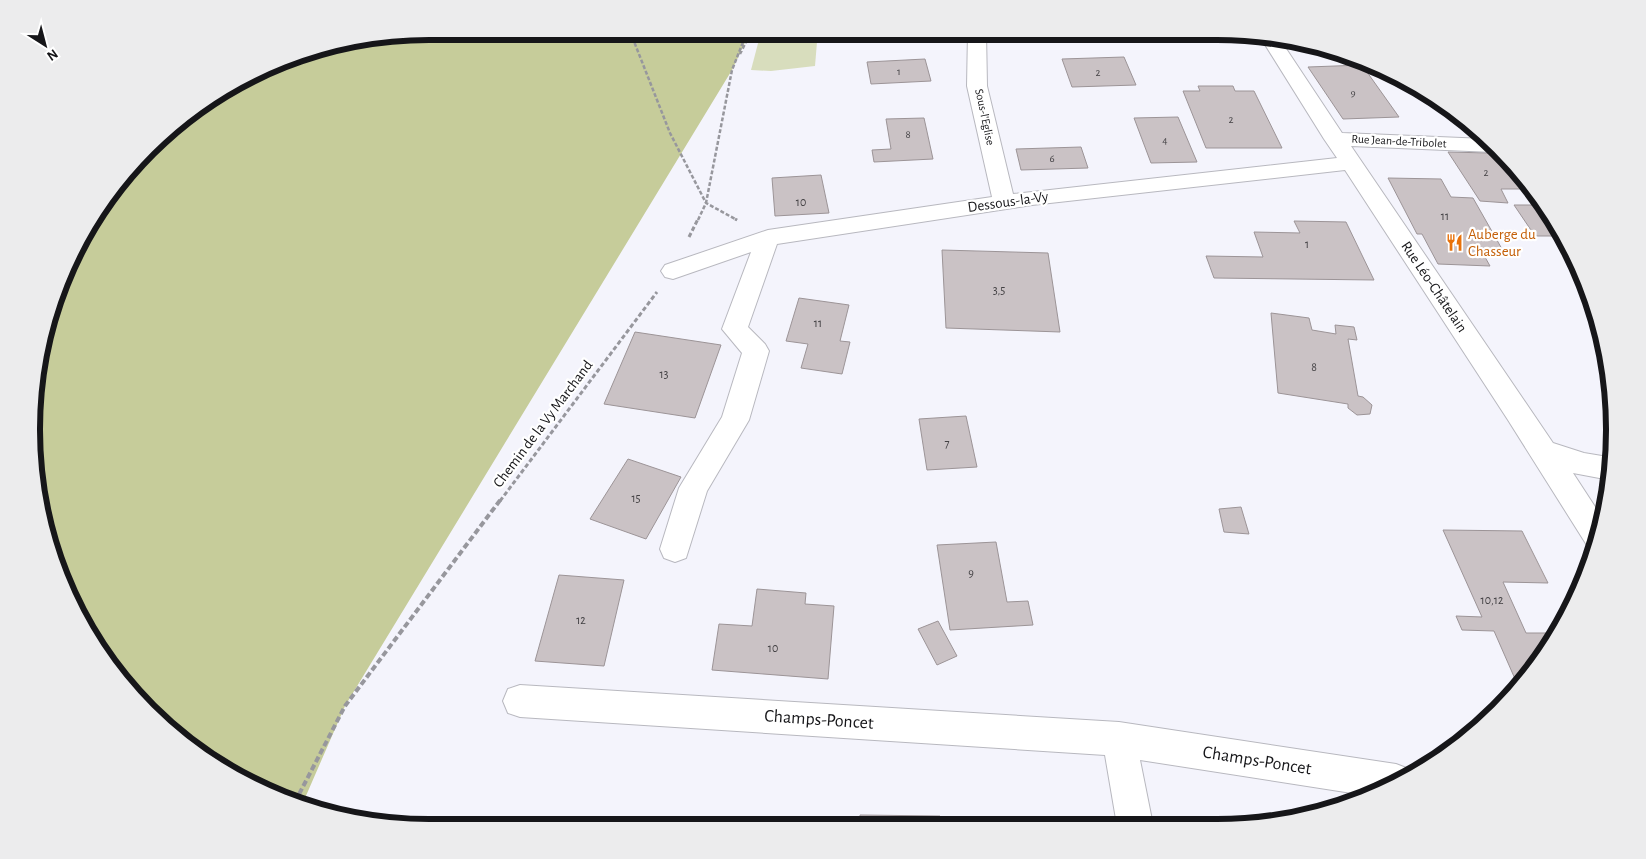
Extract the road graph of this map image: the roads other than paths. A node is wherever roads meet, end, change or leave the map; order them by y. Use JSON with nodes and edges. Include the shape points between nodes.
{"nodes":[{"id":1,"x":977,"y":40,"type":"edge"},
{"id":2,"x":1273,"y":44,"type":"edge"},
{"id":3,"x":1334,"y":139,"type":"junction"},
{"id":4,"x":1483,"y":146,"type":"edge"},
{"id":5,"x":1350,"y":163,"type":"junction"},
{"id":6,"x":1004,"y":202,"type":"junction"},
{"id":7,"x":768,"y":238,"type":"junction"},
{"id":8,"x":673,"y":271,"type":"road end"},
{"id":9,"x":1544,"y":451,"type":"junction"},
{"id":10,"x":1604,"y":468,"type":"edge"},
{"id":11,"x":1593,"y":529,"type":"edge"},
{"id":12,"x":675,"y":549,"type":"dead end"},
{"id":13,"x":520,"y":700,"type":"dead end"},
{"id":14,"x":1118,"y":739,"type":"junction"},
{"id":15,"x":1386,"y":780,"type":"edge"},
{"id":16,"x":1133,"y":819,"type":"edge"}],
"edges":[{"from":1,"to":6,"type":"street","name":"Sous-l'Eglise","via":[[977,86]]},
{"from":2,"to":3,"type":"street","name":"Rue Léo-Châtelain"},
{"from":3,"to":4,"type":"street","name":"Rue Jean-de-Tribolet"},
{"from":3,"to":5,"type":"street","name":"Rue Léo-Châtelain"},
{"from":5,"to":6,"type":"street","name":"Dessous-la-Vy"},
{"from":5,"to":9,"type":"street","name":"Rue Léo-Châtelain"},
{"from":6,"to":7,"type":"street","name":"Dessous-la-Vy"},
{"from":7,"to":8,"type":"street","name":"Dessous-la-Vy"},
{"from":7,"to":12,"type":"street","via":[[736,329],[756,351],[754,360],[735,420],[693,488]]},
{"from":9,"to":10,"type":"street","via":[[1583,465]]},
{"from":9,"to":11,"type":"street","name":"Rue Léo-Châtelain"},
{"from":13,"to":14,"type":"street","name":"Champs-Poncet"},
{"from":14,"to":15,"type":"street","name":"Champs-Poncet"},
{"from":14,"to":16,"type":"street"}]}
